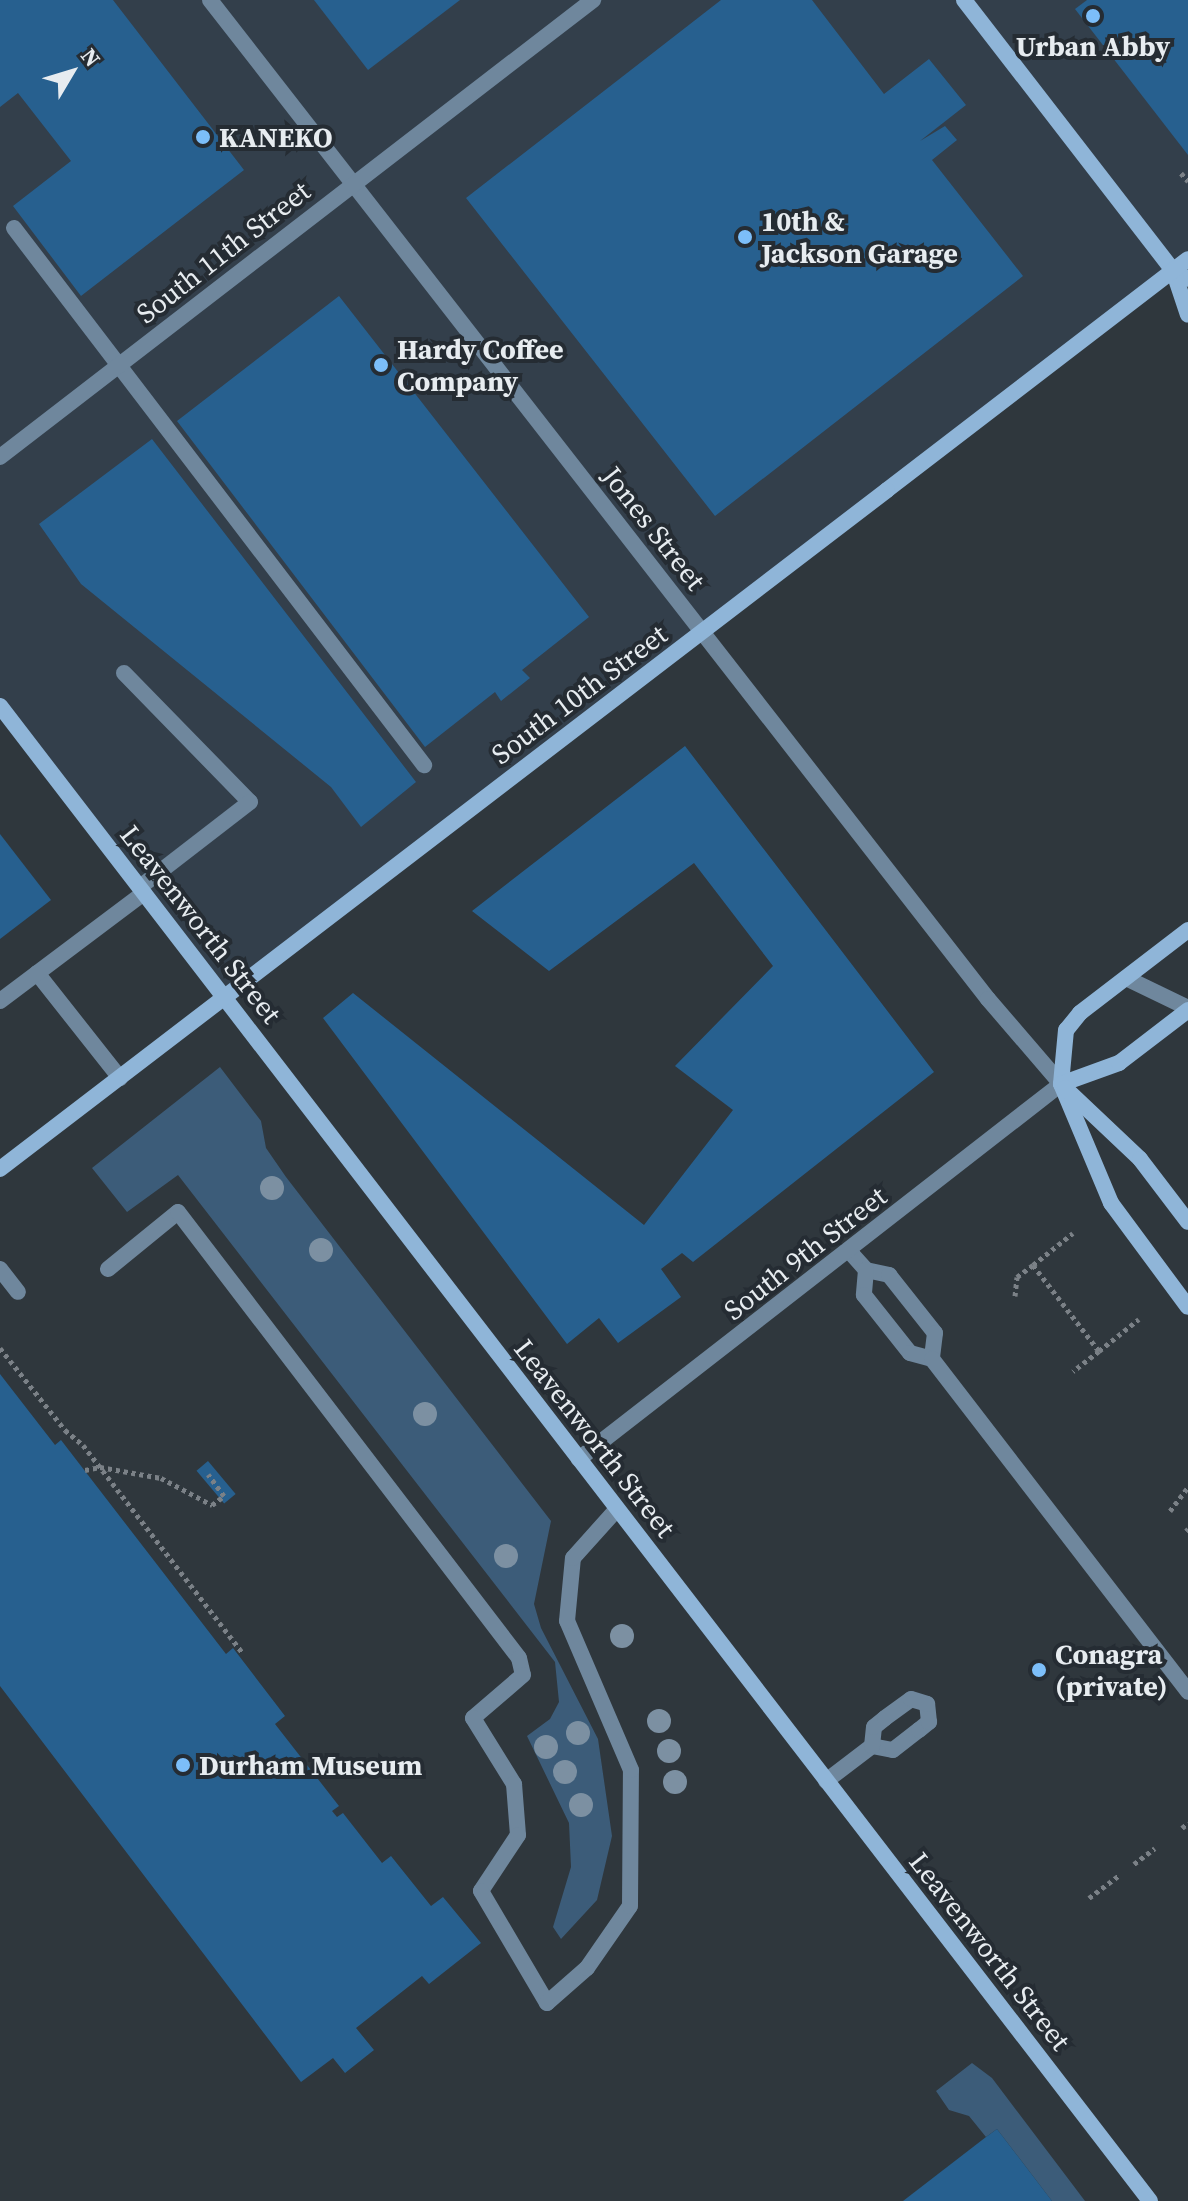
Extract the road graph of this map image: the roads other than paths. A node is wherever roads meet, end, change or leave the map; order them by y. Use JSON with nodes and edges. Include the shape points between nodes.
{"nodes":[{"id":1,"x":210,"y":0,"type":"edge"},
{"id":2,"x":593,"y":0,"type":"edge"},
{"id":3,"x":964,"y":0,"type":"edge"},
{"id":4,"x":354,"y":184,"type":"junction"},
{"id":5,"x":14,"y":228,"type":"dead end"},
{"id":6,"x":1188,"y":259,"type":"edge"},
{"id":7,"x":1173,"y":270,"type":"junction"},
{"id":8,"x":1188,"y":279,"type":"edge"},
{"id":9,"x":1188,"y":315,"type":"edge"},
{"id":10,"x":118,"y":366,"type":"junction"},
{"id":11,"x":0,"y":457,"type":"edge"},
{"id":12,"x":124,"y":673,"type":"dead end"},
{"id":13,"x":0,"y":706,"type":"edge"},
{"id":14,"x":424,"y":765,"type":"dead end"},
{"id":15,"x":142,"y":890,"type":"junction"},
{"id":16,"x":1188,"y":930,"type":"edge"},
{"id":17,"x":37,"y":973,"type":"junction"},
{"id":18,"x":1126,"y":978,"type":"junction"},
{"id":19,"x":0,"y":1001,"type":"edge"},
{"id":20,"x":1188,"y":1009,"type":"edge"},
{"id":21,"x":120,"y":1078,"type":"junction"},
{"id":22,"x":1061,"y":1084,"type":"junction"},
{"id":23,"x":0,"y":1169,"type":"edge"},
{"id":24,"x":1188,"y":1222,"type":"edge"},
{"id":25,"x":850,"y":1252,"type":"junction"},
{"id":26,"x":0,"y":1269,"type":"edge"},
{"id":27,"x":108,"y":1269,"type":"dead end"},
{"id":28,"x":866,"y":1270,"type":"junction"},
{"id":29,"x":18,"y":1292,"type":"dead end"},
{"id":30,"x":1188,"y":1307,"type":"edge"},
{"id":31,"x":932,"y":1359,"type":"junction"},
{"id":32,"x":579,"y":1459,"type":"junction"},
{"id":33,"x":617,"y":1509,"type":"junction"},
{"id":34,"x":1188,"y":1692,"type":"edge"},
{"id":35,"x":872,"y":1746,"type":"junction"},
{"id":36,"x":826,"y":1781,"type":"junction"},
{"id":37,"x":1150,"y":2201,"type":"edge"}],
"edges":[{"from":1,"to":4,"type":"street","name":"Jones Street"},
{"from":2,"to":4,"type":"street","name":"South 11th Street"},
{"from":3,"to":7,"type":"street"},
{"from":4,"to":10,"type":"street","name":"South 11th Street"},
{"from":4,"to":22,"type":"street","name":"Jones Street","via":[[978,987]]},
{"from":5,"to":10,"type":"street"},
{"from":6,"to":7,"type":"street","name":"South 10th Street"},
{"from":7,"to":8,"type":"street"},
{"from":7,"to":9,"type":"street"},
{"from":7,"to":21,"type":"street","name":"South 10th Street","bridge":true},
{"from":10,"to":11,"type":"street","name":"South 11th Street"},
{"from":10,"to":14,"type":"street"},
{"from":12,"to":15,"type":"street","via":[[250,802]]},
{"from":13,"to":15,"type":"street","name":"Leavenworth Street"},
{"from":15,"to":17,"type":"street"},
{"from":15,"to":32,"type":"street","name":"Leavenworth Street"},
{"from":16,"to":18,"type":"street"},
{"from":17,"to":19,"type":"street"},
{"from":17,"to":21,"type":"street"},
{"from":18,"to":20,"type":"street"},
{"from":18,"to":22,"type":"street","via":[[1066,1030]]},
{"from":20,"to":22,"type":"street","name":"South 9th Street","via":[[1119,1063]]},
{"from":21,"to":23,"type":"street","name":"South 10th Street","bridge":true},
{"from":22,"to":24,"type":"street","name":"Jones Street","via":[[1140,1159]]},
{"from":22,"to":25,"type":"street","name":"South 9th Street"},
{"from":22,"to":30,"type":"street","name":"Jones Street","via":[[1111,1203]]},
{"from":25,"to":28,"type":"street"},
{"from":25,"to":32,"type":"street","name":"South 9th Street"},
{"from":26,"to":29,"type":"street"},
{"from":27,"to":33,"type":"street","via":[[178,1212],[519,1658],[523,1675],[473,1718],[514,1784],[518,1835],[481,1891],[547,2003],[587,1968],[630,1906],[631,1770],[567,1621],[573,1558]]},
{"from":28,"to":31,"type":"street","via":[[864,1295],[910,1353]]},
{"from":28,"to":31,"type":"street","via":[[889,1275],[935,1333]]},
{"from":31,"to":34,"type":"street"},
{"from":32,"to":33,"type":"street","name":"Leavenworth Street"},
{"from":33,"to":36,"type":"street","name":"Leavenworth Street"},
{"from":35,"to":35,"type":"street","via":[[893,1750],[911,1737],[929,1722],[931,1700],[911,1699],[885,1718],[874,1727]]},
{"from":35,"to":36,"type":"street"},
{"from":36,"to":37,"type":"street","name":"Leavenworth Street"}]}
